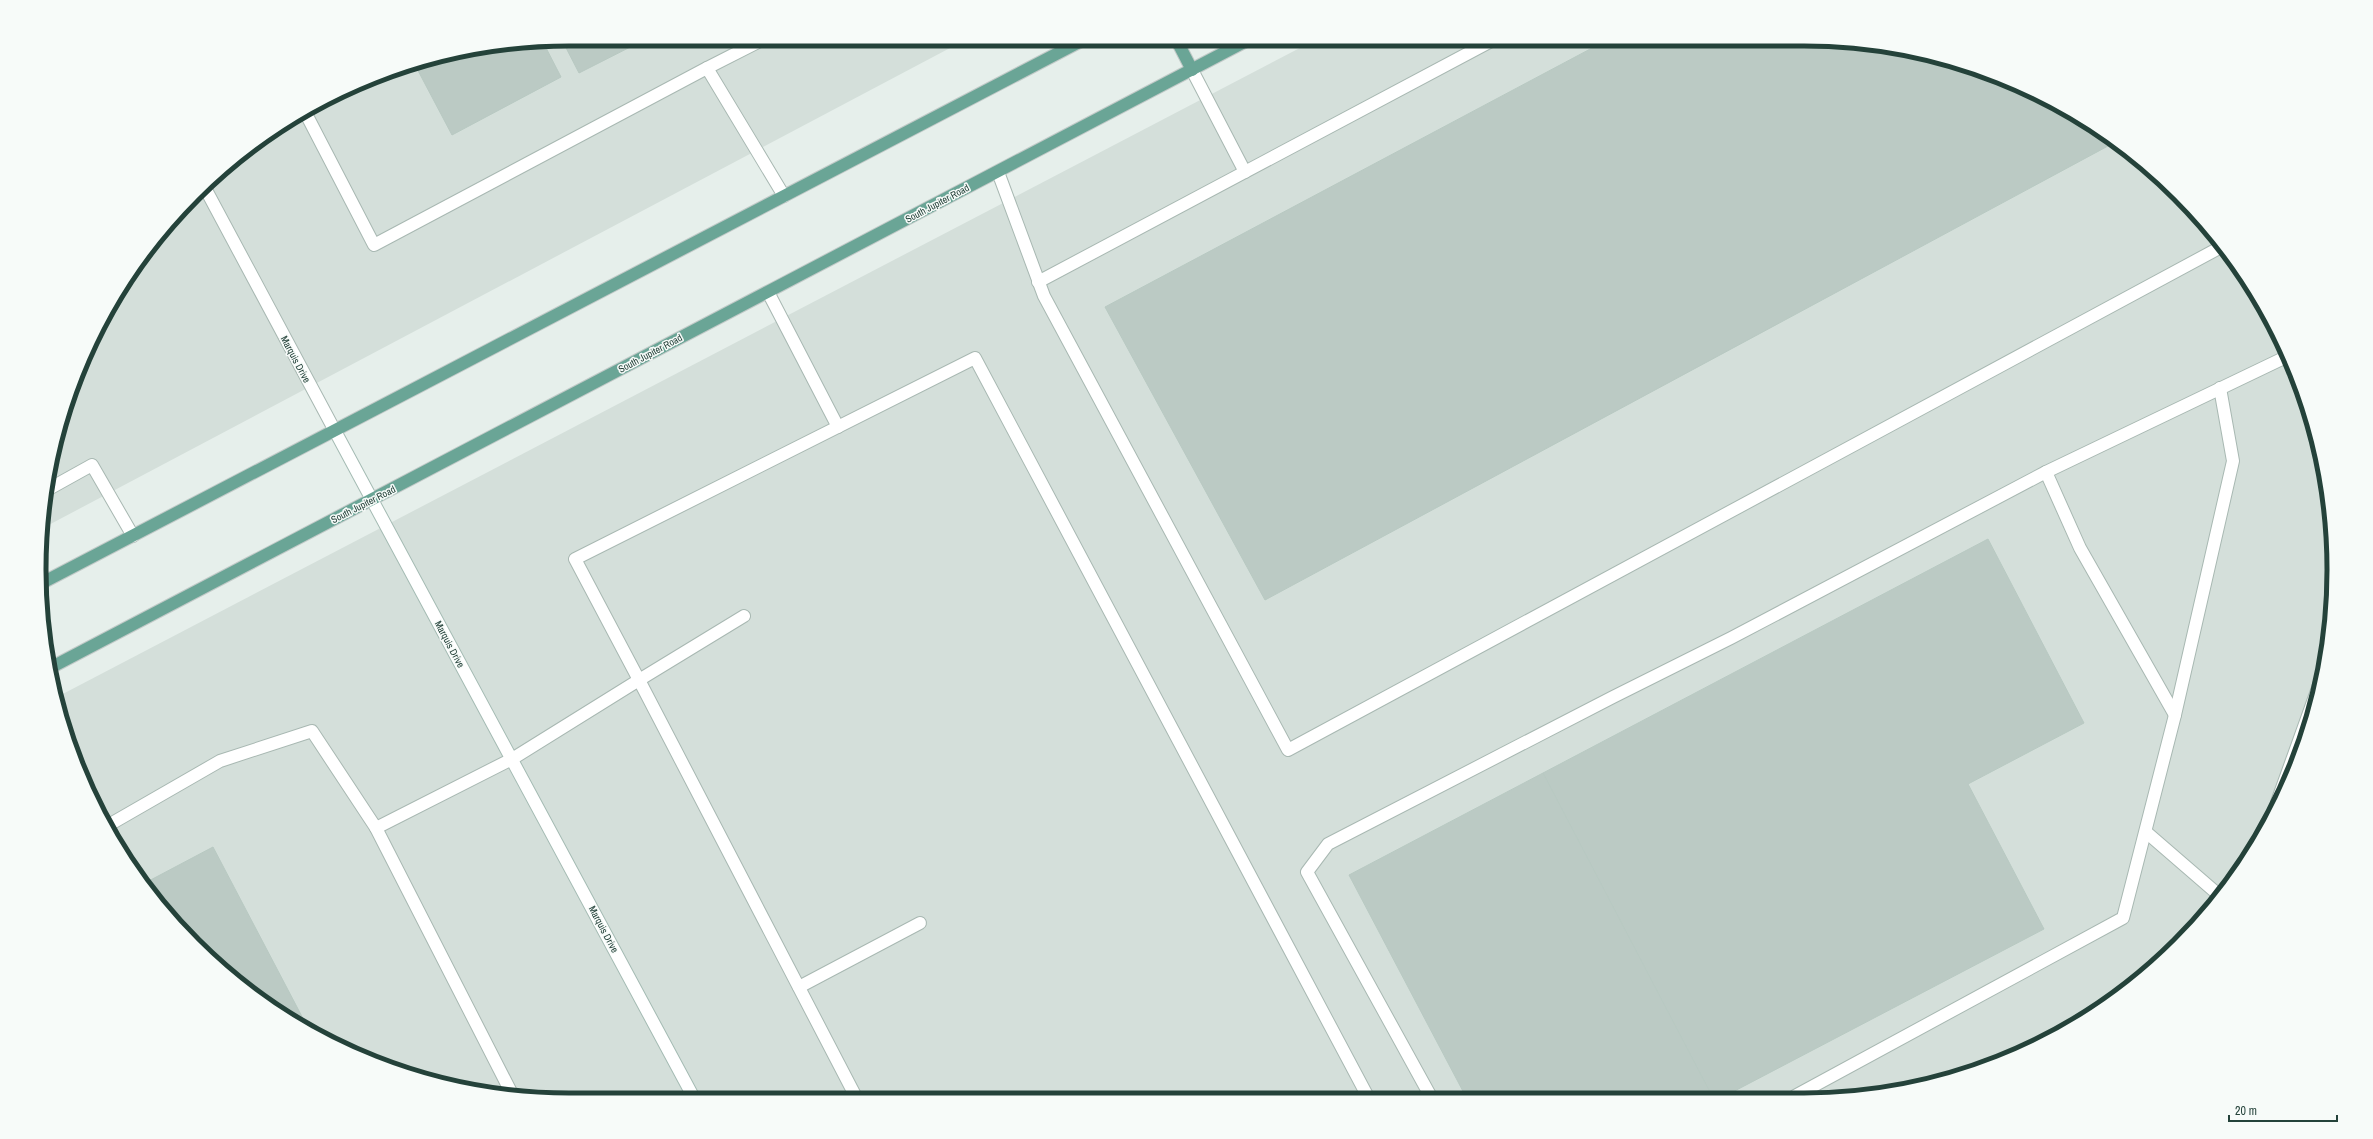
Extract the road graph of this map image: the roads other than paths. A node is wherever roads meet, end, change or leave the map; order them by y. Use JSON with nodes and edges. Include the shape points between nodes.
{"nodes":[{"id":1,"x":750,"y":46,"type":"edge"},
{"id":2,"x":1072,"y":46,"type":"edge"},
{"id":3,"x":1180,"y":46,"type":"edge"},
{"id":4,"x":1237,"y":46,"type":"edge"},
{"id":5,"x":1482,"y":46,"type":"edge"},
{"id":6,"x":707,"y":68,"type":"junction"},
{"id":7,"x":1192,"y":70,"type":"junction"},
{"id":8,"x":307,"y":116,"type":"edge"},
{"id":9,"x":998,"y":172,"type":"junction"},
{"id":10,"x":1245,"y":172,"type":"junction"},
{"id":11,"x":207,"y":192,"type":"edge"},
{"id":12,"x":784,"y":196,"type":"junction"},
{"id":13,"x":2217,"y":248,"type":"edge"},
{"id":14,"x":1038,"y":282,"type":"junction"},
{"id":15,"x":768,"y":292,"type":"junction"},
{"id":16,"x":2282,"y":359,"type":"edge"},
{"id":17,"x":2220,"y":388,"type":"junction"},
{"id":18,"x":838,"y":427,"type":"junction"},
{"id":19,"x":334,"y":431,"type":"junction"},
{"id":20,"x":2046,"y":472,"type":"junction"},
{"id":21,"x":52,"y":487,"type":"edge"},
{"id":22,"x":373,"y":499,"type":"junction"},
{"id":23,"x":132,"y":536,"type":"junction"},
{"id":24,"x":46,"y":581,"type":"edge"},
{"id":25,"x":744,"y":616,"type":"dead end"},
{"id":26,"x":55,"y":665,"type":"edge"},
{"id":27,"x":639,"y":680,"type":"junction"},
{"id":28,"x":2175,"y":715,"type":"junction"},
{"id":29,"x":512,"y":759,"type":"junction"},
{"id":30,"x":112,"y":823,"type":"edge"},
{"id":31,"x":376,"y":828,"type":"junction"},
{"id":32,"x":2146,"y":832,"type":"junction"},
{"id":33,"x":2216,"y":892,"type":"edge"},
{"id":34,"x":920,"y":923,"type":"dead end"},
{"id":35,"x":799,"y":987,"type":"junction"},
{"id":36,"x":510,"y":1090,"type":"edge"},
{"id":37,"x":691,"y":1093,"type":"edge"},
{"id":38,"x":855,"y":1093,"type":"edge"},
{"id":39,"x":1366,"y":1093,"type":"edge"},
{"id":40,"x":1428,"y":1093,"type":"edge"},
{"id":41,"x":1801,"y":1093,"type":"edge"}],
"edges":[{"from":1,"to":6,"type":"street"},
{"from":2,"to":12,"type":"main road"},
{"from":3,"to":7,"type":"main road"},
{"from":4,"to":7,"type":"main road","name":"South Jupiter Road"},
{"from":5,"to":10,"type":"street"},
{"from":6,"to":8,"type":"street","via":[[374,245]]},
{"from":6,"to":12,"type":"street"},
{"from":7,"to":9,"type":"main road","name":"South Jupiter Road"},
{"from":7,"to":10,"type":"street"},
{"from":9,"to":14,"type":"street"},
{"from":9,"to":15,"type":"main road","name":"South Jupiter Road"},
{"from":10,"to":14,"type":"street"},
{"from":11,"to":19,"type":"street","name":"Marquis Drive"},
{"from":12,"to":19,"type":"main road"},
{"from":13,"to":14,"type":"street","via":[[1288,750]]},
{"from":15,"to":18,"type":"street"},
{"from":15,"to":22,"type":"main road","name":"South Jupiter Road"},
{"from":16,"to":17,"type":"street"},
{"from":17,"to":20,"type":"street"},
{"from":17,"to":28,"type":"street","via":[[2233,461]]},
{"from":18,"to":27,"type":"street","via":[[575,559]]},
{"from":18,"to":39,"type":"street","via":[[975,358]]},
{"from":19,"to":22,"type":"street","name":"Marquis Drive"},
{"from":19,"to":23,"type":"main road"},
{"from":20,"to":28,"type":"street","via":[[2080,548]]},
{"from":20,"to":40,"type":"street","via":[[1738,635],[1328,844],[1307,872]]},
{"from":21,"to":23,"type":"street","via":[[92,466]]},
{"from":22,"to":26,"type":"main road","name":"South Jupiter Road"},
{"from":22,"to":29,"type":"street","name":"Marquis Drive"},
{"from":23,"to":24,"type":"main road"},
{"from":25,"to":27,"type":"street"},
{"from":27,"to":29,"type":"street"},
{"from":27,"to":35,"type":"street"},
{"from":28,"to":32,"type":"street"},
{"from":29,"to":31,"type":"street"},
{"from":29,"to":37,"type":"street","name":"Marquis Drive"},
{"from":30,"to":31,"type":"street","via":[[220,761],[312,731]]},
{"from":31,"to":36,"type":"street"},
{"from":32,"to":33,"type":"street"},
{"from":32,"to":41,"type":"street","via":[[2124,918]]},
{"from":34,"to":35,"type":"street"},
{"from":35,"to":38,"type":"street"}]}
